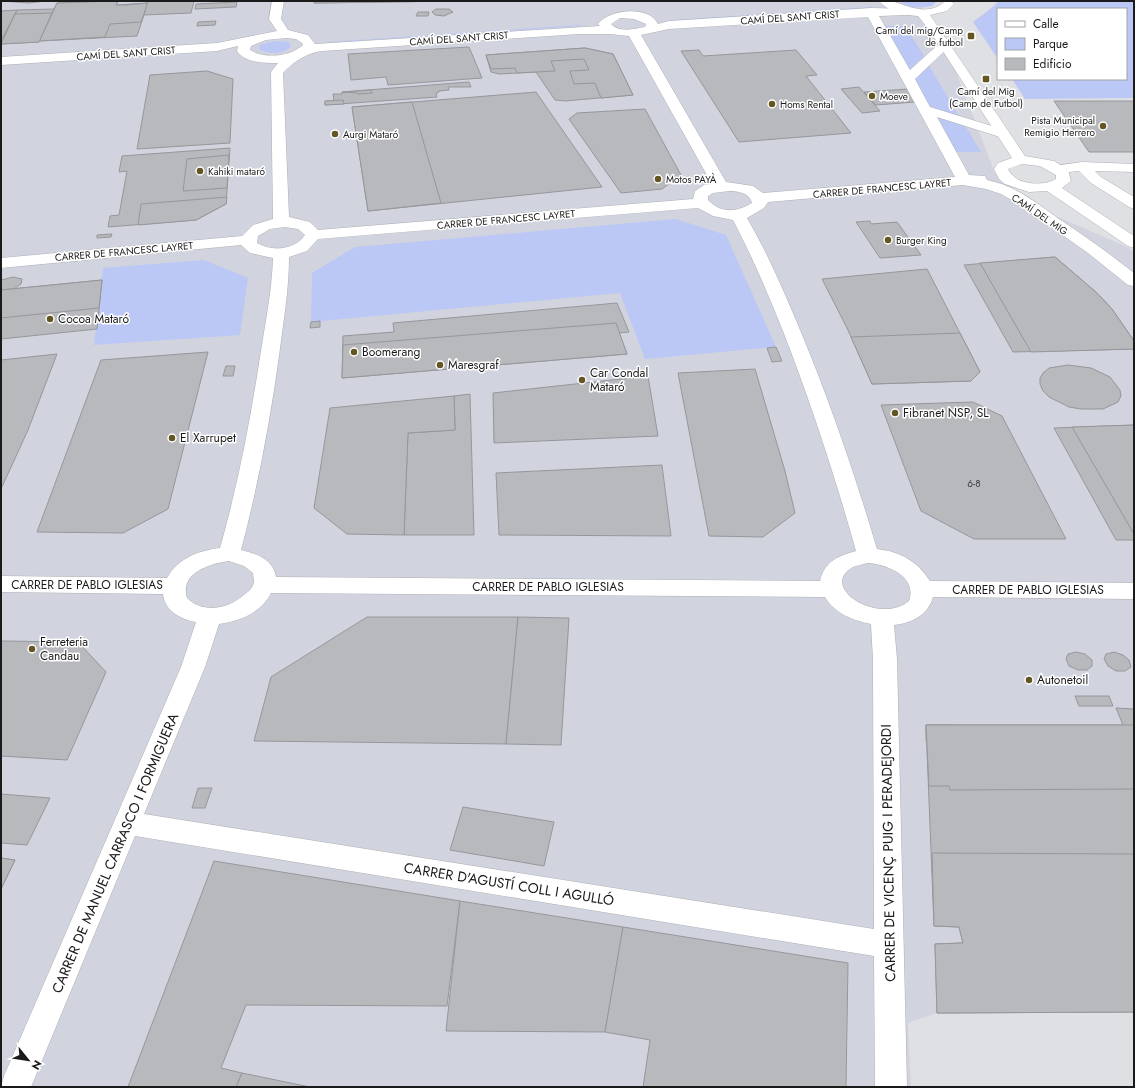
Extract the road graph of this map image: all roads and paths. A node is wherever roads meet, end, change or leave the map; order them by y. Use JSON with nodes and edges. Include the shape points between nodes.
{"nodes":[{"id":1,"x":278,"y":1,"type":"edge"},
{"id":2,"x":615,"y":1,"type":"edge"},
{"id":3,"x":885,"y":1,"type":"edge"},
{"id":4,"x":952,"y":2,"type":"edge"},
{"id":5,"x":874,"y":6,"type":"edge"},
{"id":6,"x":906,"y":11,"type":"junction"},
{"id":7,"x":922,"y":12,"type":"junction"},
{"id":8,"x":623,"y":15,"type":"junction"},
{"id":9,"x":649,"y":23,"type":"junction"},
{"id":10,"x":608,"y":26,"type":"junction"},
{"id":11,"x":633,"y":32,"type":"junction"},
{"id":12,"x":295,"y":35,"type":"junction"},
{"id":13,"x":250,"y":40,"type":"junction"},
{"id":14,"x":945,"y":45,"type":"junction"},
{"id":15,"x":304,"y":48,"type":"junction"},
{"id":16,"x":247,"y":54,"type":"junction"},
{"id":17,"x":2,"y":67,"type":"edge"},
{"id":18,"x":908,"y":79,"type":"junction"},
{"id":19,"x":927,"y":110,"type":"junction"},
{"id":20,"x":1003,"y":134,"type":"junction"},
{"id":21,"x":1021,"y":160,"type":"junction"},
{"id":22,"x":1082,"y":166,"type":"junction"},
{"id":23,"x":1134,"y":168,"type":"edge"},
{"id":24,"x":1059,"y":169,"type":"junction"},
{"id":25,"x":1005,"y":177,"type":"junction"},
{"id":26,"x":965,"y":181,"type":"junction"},
{"id":27,"x":722,"y":186,"type":"junction"},
{"id":28,"x":1050,"y":187,"type":"junction"},
{"id":29,"x":759,"y":198,"type":"junction"},
{"id":30,"x":700,"y":203,"type":"junction"},
{"id":31,"x":1134,"y":204,"type":"edge"},
{"id":32,"x":737,"y":214,"type":"junction"},
{"id":33,"x":281,"y":222,"type":"junction"},
{"id":34,"x":313,"y":235,"type":"junction"},
{"id":35,"x":248,"y":240,"type":"junction"},
{"id":36,"x":1134,"y":243,"type":"edge"},
{"id":37,"x":280,"y":253,"type":"junction"},
{"id":38,"x":1,"y":263,"type":"edge"},
{"id":39,"x":1134,"y":281,"type":"edge"},
{"id":40,"x":229,"y":554,"type":"junction"},
{"id":41,"x":868,"y":555,"type":"junction"},
{"id":42,"x":1,"y":584,"type":"edge"},
{"id":43,"x":265,"y":585,"type":"junction"},
{"id":44,"x":174,"y":586,"type":"junction"},
{"id":45,"x":831,"y":589,"type":"junction"},
{"id":46,"x":922,"y":589,"type":"junction"},
{"id":47,"x":1134,"y":591,"type":"edge"},
{"id":48,"x":209,"y":617,"type":"junction"},
{"id":49,"x":882,"y":618,"type":"junction"},
{"id":50,"x":128,"y":823,"type":"junction"},
{"id":51,"x":889,"y":946,"type":"junction"},
{"id":52,"x":15,"y":1087,"type":"edge"},
{"id":53,"x":891,"y":1087,"type":"edge"}],
"edges":[{"from":1,"to":12,"type":"street","via":[[275,19],[284,32]]},
{"from":2,"to":8,"type":"street"},
{"from":3,"to":6,"type":"street","via":[[890,6]]},
{"from":4,"to":7,"type":"street","via":[[941,10]]},
{"from":5,"to":6,"type":"street","name":"CAMÍ DEL SANT CRIST"},
{"from":5,"to":9,"type":"street","name":"CAMÍ DEL SANT CRIST"},
{"from":5,"to":18,"type":"street"},
{"from":6,"to":7,"type":"street"},
{"from":7,"to":14,"type":"street"},
{"from":8,"to":9,"type":"street","via":[[636,16]]},
{"from":8,"to":10,"type":"street","via":[[612,17]]},
{"from":9,"to":11,"type":"street","via":[[644,30]]},
{"from":10,"to":11,"type":"street","name":"CAMÍ DEL SANT CRIST"},
{"from":10,"to":15,"type":"street","name":"CAMÍ DEL SANT CRIST"},
{"from":11,"to":27,"type":"street"},
{"from":12,"to":13,"type":"street","name":"CAMÍ DEL SANT CRIST","via":[[268,35]]},
{"from":12,"to":15,"type":"street"},
{"from":13,"to":16,"type":"street","via":[[243,48]]},
{"from":13,"to":17,"type":"street","name":"CAMÍ DEL SANT CRIST","via":[[217,47]]},
{"from":14,"to":18,"type":"street"},
{"from":14,"to":20,"type":"street"},
{"from":15,"to":16,"type":"street","name":"CAMÍ DEL SANT CRIST","via":[[285,58],[269,59]]},
{"from":15,"to":33,"type":"street","via":[[277,72]]},
{"from":16,"to":17,"type":"street","name":"CAMÍ DEL SANT CRIST"},
{"from":18,"to":19,"type":"street"},
{"from":19,"to":20,"type":"street"},
{"from":19,"to":26,"type":"street"},
{"from":20,"to":21,"type":"street"},
{"from":21,"to":24,"type":"street","via":[[1045,163]]},
{"from":21,"to":25,"type":"street","via":[[1003,166],[1001,169]]},
{"from":22,"to":23,"type":"street"},
{"from":22,"to":24,"type":"street"},
{"from":22,"to":31,"type":"street","via":[[1096,180]]},
{"from":24,"to":28,"type":"street","via":[[1065,177],[1064,181]]},
{"from":25,"to":26,"type":"street","name":"CARRER DE FRANCESC LAYRET"},
{"from":25,"to":28,"type":"street","via":[[1018,184]]},
{"from":26,"to":29,"type":"street","name":"CARRER DE FRANCESC LAYRET"},
{"from":26,"to":39,"type":"street","name":"CAMÍ DEL MIG","via":[[1006,191],[1025,202]]},
{"from":27,"to":29,"type":"street","via":[[745,188]]},
{"from":27,"to":30,"type":"street","via":[[701,194]]},
{"from":28,"to":36,"type":"street"},
{"from":29,"to":32,"type":"street","via":[[760,202],[756,209]]},
{"from":30,"to":32,"type":"street","via":[[714,212]]},
{"from":30,"to":34,"type":"street","name":"CARRER DE FRANCESC LAYRET"},
{"from":32,"to":41,"type":"street","via":[[776,291],[817,394]]},
{"from":33,"to":34,"type":"street","via":[[308,227]]},
{"from":33,"to":35,"type":"street","via":[[254,230]]},
{"from":34,"to":37,"type":"street","via":[[304,246]]},
{"from":35,"to":37,"type":"street","via":[[249,245],[261,252]]},
{"from":35,"to":38,"type":"street","name":"CARRER DE FRANCESC LAYRET"},
{"from":37,"to":40,"type":"street","via":[[280,278],[262,408],[241,513]]},
{"from":40,"to":43,"type":"street","via":[[242,555],[261,566],[266,575]]},
{"from":40,"to":44,"type":"street","via":[[211,556],[194,563],[181,573]]},
{"from":41,"to":45,"type":"street","via":[[851,558],[838,565],[831,576]]},
{"from":41,"to":46,"type":"street","via":[[883,557],[904,565],[918,579]]},
{"from":42,"to":44,"type":"street","name":"CARRER DE PABLO IGLESIAS"},
{"from":43,"to":45,"type":"street","name":"CARRER DE PABLO IGLESIAS"},
{"from":43,"to":48,"type":"street","via":[[251,604],[224,616]]},
{"from":44,"to":48,"type":"street","via":[[173,595],[181,607],[196,615]]},
{"from":45,"to":49,"type":"street","via":[[844,606],[868,617]]},
{"from":46,"to":47,"type":"street","name":"CARRER DE PABLO IGLESIAS"},
{"from":46,"to":49,"type":"street","via":[[922,597],[913,611]]},
{"from":48,"to":50,"type":"street","name":"CARRER DE MANUEL CARRASCO I FORMIGUERA","via":[[193,668]]},
{"from":49,"to":51,"type":"street","name":"CARRER DE VICENÇ PUIG I PERADEJORDI","via":[[885,659]]},
{"from":50,"to":51,"type":"street","name":"CARRER D'AGUSTÍ COLL I AGULLÓ"},
{"from":50,"to":52,"type":"street","name":"CARRER DE MANUEL CARRASCO I FORMIGUERA"},
{"from":51,"to":53,"type":"street","name":"CARRER DE VICENÇ PUIG I PERADEJORDI"}]}
